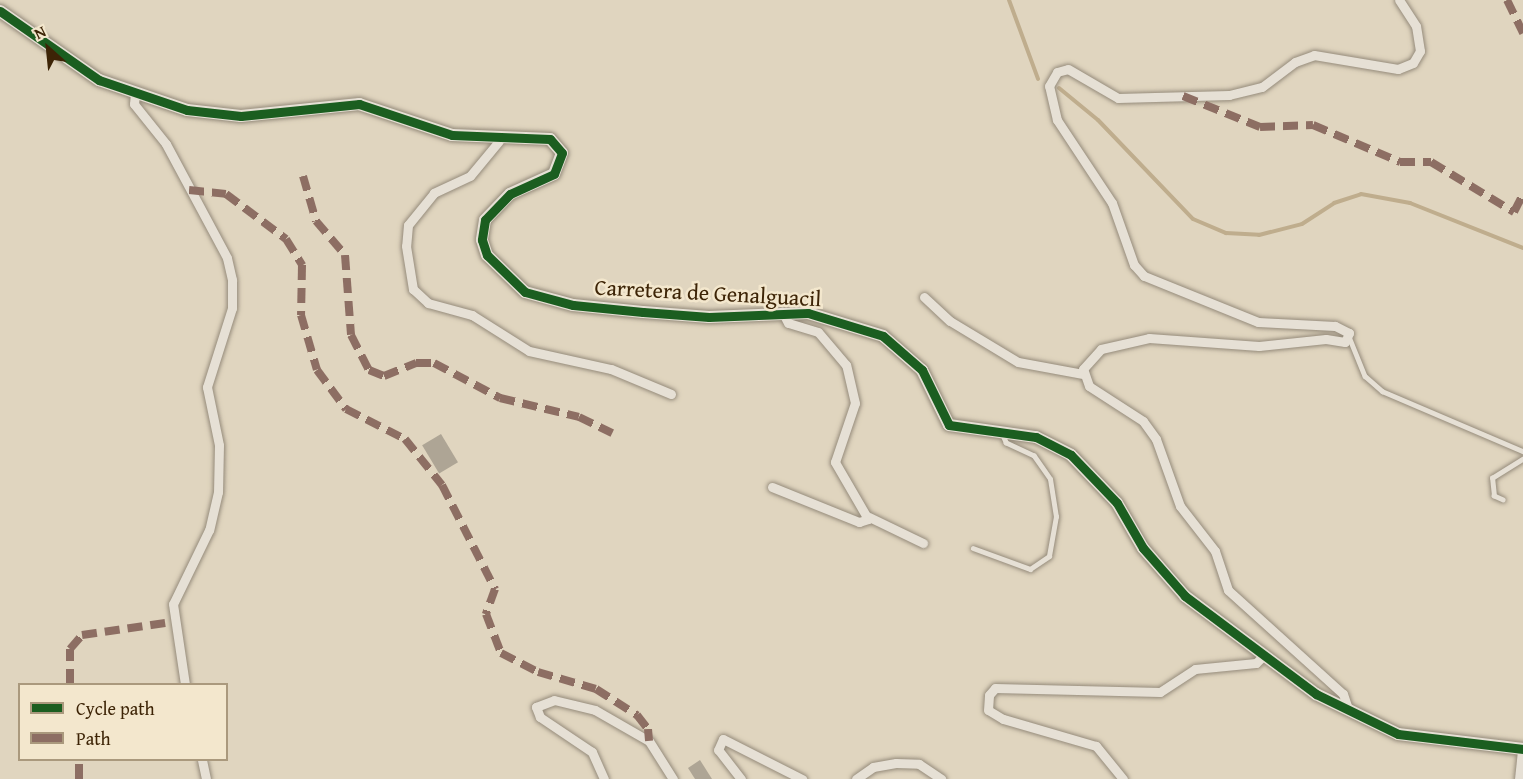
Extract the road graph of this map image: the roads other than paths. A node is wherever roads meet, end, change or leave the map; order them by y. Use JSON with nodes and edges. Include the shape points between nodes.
{"nodes":[{"id":1,"x":1399,"y":0,"type":"edge"},
{"id":2,"x":0,"y":11,"type":"edge"},
{"id":3,"x":135,"y":93,"type":"junction"},
{"id":4,"x":499,"y":141,"type":"junction"},
{"id":5,"x":924,"y":297,"type":"dead end"},
{"id":6,"x":782,"y":311,"type":"junction"},
{"id":7,"x":1350,"y":339,"type":"junction"},
{"id":8,"x":1083,"y":374,"type":"junction"},
{"id":9,"x":671,"y":394,"type":"dead end"},
{"id":10,"x":1002,"y":432,"type":"junction"},
{"id":11,"x":1523,"y":451,"type":"edge"},
{"id":12,"x":1523,"y":459,"type":"edge"},
{"id":13,"x":772,"y":486,"type":"dead end"},
{"id":14,"x":1503,"y":500,"type":"dead end"},
{"id":15,"x":869,"y":517,"type":"junction"},
{"id":16,"x":923,"y":543,"type":"dead end"},
{"id":17,"x":974,"y":548,"type":"dead end"},
{"id":18,"x":1262,"y":657,"type":"junction"},
{"id":19,"x":185,"y":683,"type":"edge"},
{"id":20,"x":1348,"y":709,"type":"junction"},
{"id":21,"x":1523,"y":749,"type":"edge"},
{"id":22,"x":202,"y":761,"type":"edge"},
{"id":23,"x":206,"y":779,"type":"edge"},
{"id":24,"x":604,"y":779,"type":"edge"},
{"id":25,"x":673,"y":779,"type":"edge"},
{"id":26,"x":741,"y":779,"type":"edge"},
{"id":27,"x":802,"y":779,"type":"edge"},
{"id":28,"x":856,"y":779,"type":"edge"},
{"id":29,"x":941,"y":779,"type":"edge"},
{"id":30,"x":1123,"y":779,"type":"edge"},
{"id":31,"x":1519,"y":779,"type":"edge"}],
"edges":[{"from":1,"to":7,"type":"street","via":[[1416,26],[1420,51],[1413,63],[1398,69],[1314,55],[1294,62],[1262,87],[1229,94],[1118,98],[1068,69],[1057,72],[1049,86],[1057,120],[1112,203],[1134,265],[1144,276],[1258,322],[1344,328]]},
{"from":2,"to":3,"type":"street","name":"Carretera de Genalguacil","via":[[99,80]]},
{"from":3,"to":4,"type":"street","name":"Carretera de Genalguacil","via":[[187,110],[241,116],[359,104],[453,135]]},
{"from":3,"to":19,"type":"street","via":[[134,104],[166,144],[227,258],[232,280],[232,308],[207,387],[219,445],[218,492],[208,530],[173,604]]},
{"from":4,"to":6,"type":"street","name":"Carretera de Genalguacil","via":[[542,137],[562,153],[554,174],[510,194],[485,220],[482,240],[487,255],[525,292],[573,305],[708,317]]},
{"from":4,"to":9,"type":"street","via":[[470,176],[434,193],[408,225],[405,246],[413,289],[428,303],[472,315],[529,351],[611,369]]},
{"from":5,"to":8,"type":"street","via":[[950,321],[1018,362]]},
{"from":6,"to":10,"type":"street","name":"Carretera de Genalguacil","via":[[808,312],[883,336],[922,370],[949,425]]},
{"from":6,"to":15,"type":"street","via":[[788,323],[818,332],[846,365],[855,403],[835,462]]},
{"from":7,"to":8,"type":"street","via":[[1259,346],[1149,338],[1101,349],[1084,365]]},
{"from":7,"to":11,"type":"lane","via":[[1365,376],[1382,392]]},
{"from":8,"to":20,"type":"street","via":[[1089,386],[1134,414],[1156,439],[1180,506],[1215,551],[1228,590],[1343,694]]},
{"from":10,"to":17,"type":"lane","via":[[1006,443],[1043,465],[1050,479],[1056,517],[1049,556],[1030,569]]},
{"from":10,"to":18,"type":"street","name":"Carretera de Genalguacil","via":[[1036,437],[1071,455],[1116,503],[1143,548],[1185,597]]},
{"from":12,"to":14,"type":"lane","via":[[1491,478],[1494,496]]},
{"from":13,"to":15,"type":"street","via":[[859,522]]},
{"from":15,"to":16,"type":"street"},
{"from":18,"to":20,"type":"street","name":"Carretera de Genalguacil"},
{"from":18,"to":30,"type":"street","via":[[1256,663],[1196,669],[1160,692],[995,688],[989,695],[988,710],[1003,719],[1096,746]]},
{"from":20,"to":21,"type":"street","name":"Carretera de Genalguacil","via":[[1426,741]]},
{"from":21,"to":31,"type":"street"},
{"from":22,"to":23,"type":"street"},
{"from":24,"to":25,"type":"street","via":[[592,752],[540,717],[536,707],[554,699],[595,710],[649,741]]},
{"from":26,"to":27,"type":"street","via":[[718,750],[723,740]]},
{"from":28,"to":29,"type":"street","via":[[873,767],[896,763],[919,764]]}]}
